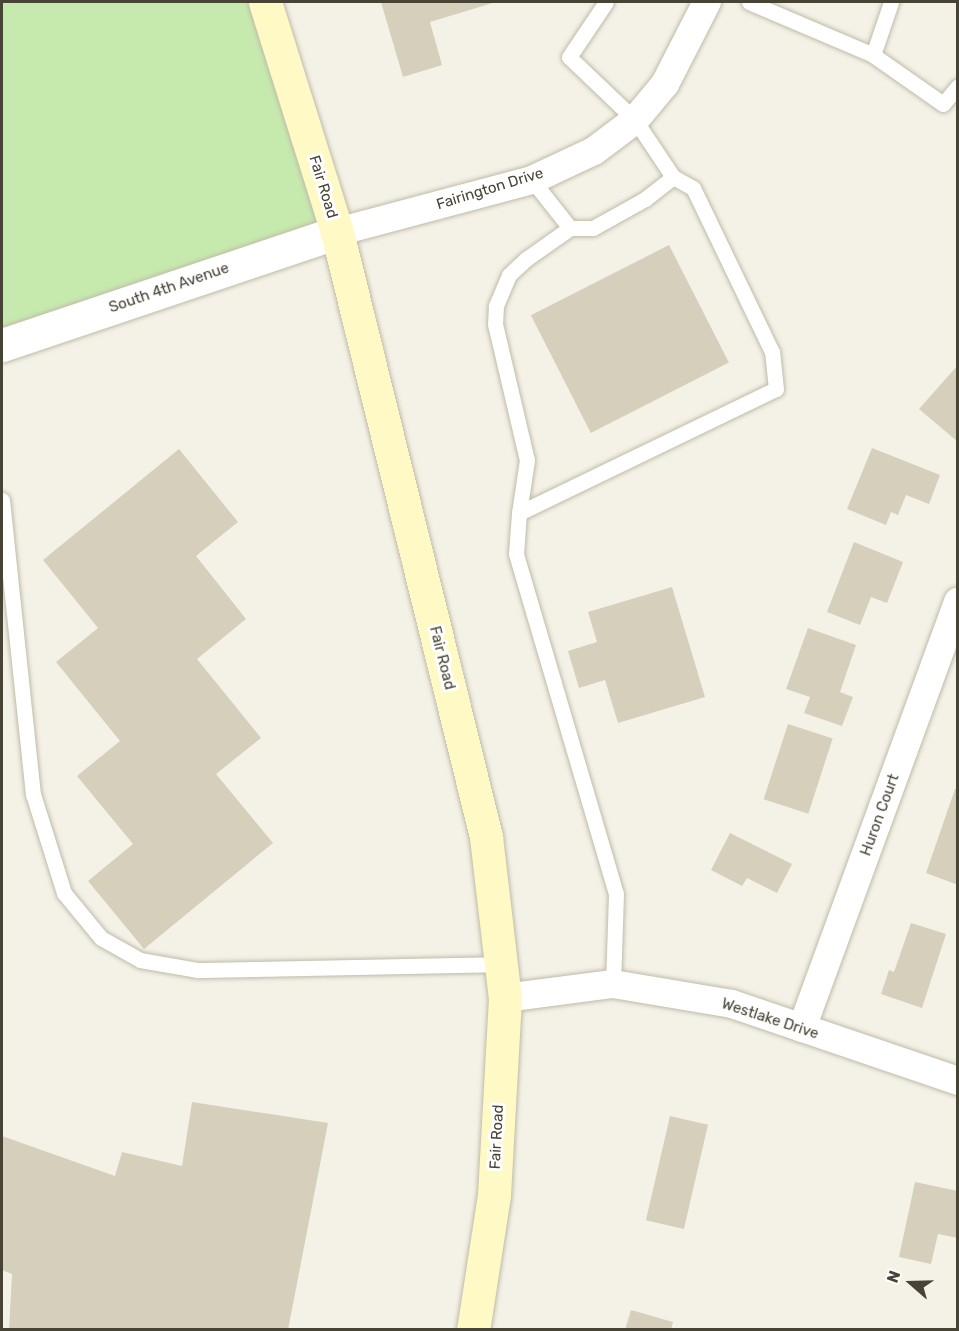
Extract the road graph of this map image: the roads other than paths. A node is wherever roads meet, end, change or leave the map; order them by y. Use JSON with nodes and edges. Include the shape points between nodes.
{"nodes":[{"id":1,"x":265,"y":2,"type":"edge"},
{"id":2,"x":606,"y":2,"type":"edge"},
{"id":3,"x":707,"y":2,"type":"edge"},
{"id":4,"x":750,"y":2,"type":"edge"},
{"id":5,"x":891,"y":2,"type":"edge"},
{"id":6,"x":873,"y":55,"type":"junction"},
{"id":7,"x":957,"y":86,"type":"edge"},
{"id":8,"x":636,"y":120,"type":"junction"},
{"id":9,"x":673,"y":177,"type":"junction"},
{"id":10,"x":532,"y":180,"type":"junction"},
{"id":11,"x":570,"y":228,"type":"junction"},
{"id":12,"x":337,"y":232,"type":"junction"},
{"id":13,"x":2,"y":345,"type":"edge"},
{"id":14,"x":2,"y":500,"type":"edge"},
{"id":15,"x":519,"y":513,"type":"junction"},
{"id":16,"x":957,"y":602,"type":"edge"},
{"id":17,"x":500,"y":964,"type":"junction"},
{"id":18,"x":613,"y":984,"type":"junction"},
{"id":19,"x":505,"y":998,"type":"junction"},
{"id":20,"x":802,"y":1028,"type":"junction"},
{"id":21,"x":957,"y":1081,"type":"edge"},
{"id":22,"x":473,"y":1329,"type":"edge"}],
"edges":[{"from":1,"to":12,"type":"main road","name":"Fair Road"},
{"from":2,"to":8,"type":"lane","via":[[568,57]]},
{"from":3,"to":8,"type":"street","name":"Fairington Drive","via":[[665,84]]},
{"from":4,"to":6,"type":"lane"},
{"from":5,"to":6,"type":"lane"},
{"from":6,"to":7,"type":"lane","via":[[943,104]]},
{"from":8,"to":9,"type":"lane"},
{"from":8,"to":10,"type":"street","name":"Fairington Drive","via":[[594,151]]},
{"from":9,"to":11,"type":"lane","via":[[645,199],[593,228]]},
{"from":9,"to":15,"type":"lane","via":[[693,188],[772,352],[776,389]]},
{"from":10,"to":11,"type":"lane"},
{"from":10,"to":12,"type":"street","name":"Fairington Drive"},
{"from":11,"to":15,"type":"lane","via":[[509,275],[496,306],[495,324],[527,460]]},
{"from":12,"to":13,"type":"street","name":"South 4th Avenue"},
{"from":12,"to":17,"type":"main road","name":"Fair Road","via":[[486,837]]},
{"from":14,"to":17,"type":"lane","via":[[33,794],[64,893],[101,938],[140,960],[198,970]]},
{"from":15,"to":18,"type":"lane","via":[[516,554],[616,894]]},
{"from":16,"to":20,"type":"street","name":"Huron Court"},
{"from":17,"to":19,"type":"main road","name":"Fair Road"},
{"from":18,"to":19,"type":"street","name":"Westlake Drive"},
{"from":18,"to":20,"type":"street","name":"Westlake Drive","via":[[732,1004]]},
{"from":19,"to":22,"type":"main road","name":"Fair Road","via":[[494,1195]]},
{"from":20,"to":21,"type":"street","name":"Westlake Drive"}]}
